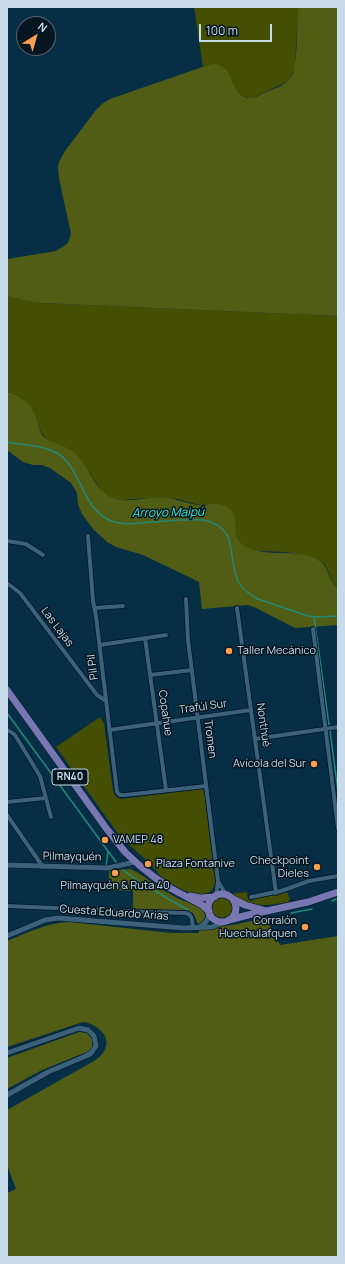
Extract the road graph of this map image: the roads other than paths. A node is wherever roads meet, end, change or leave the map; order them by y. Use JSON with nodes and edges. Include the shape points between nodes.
{"nodes":[{"id":1,"x":88,"y":536,"type":"dead end"},
{"id":2,"x":7,"y":541,"type":"edge"},
{"id":3,"x":43,"y":555,"type":"dead end"},
{"id":4,"x":7,"y":583,"type":"edge"},
{"id":5,"x":186,"y":599,"type":"dead end"},
{"id":6,"x":123,"y":606,"type":"dead end"},
{"id":7,"x":95,"y":608,"type":"junction"},
{"id":8,"x":237,"y":608,"type":"dead end"},
{"id":9,"x":313,"y":629,"type":"dead end"},
{"id":10,"x":166,"y":635,"type":"dead end"},
{"id":11,"x":145,"y":638,"type":"junction"},
{"id":12,"x":100,"y":645,"type":"junction"},
{"id":13,"x":192,"y":670,"type":"junction"},
{"id":14,"x":150,"y":675,"type":"junction"},
{"id":15,"x":7,"y":690,"type":"edge"},
{"id":16,"x":106,"y":702,"type":"junction"},
{"id":17,"x":251,"y":710,"type":"junction"},
{"id":18,"x":198,"y":717,"type":"junction"},
{"id":19,"x":157,"y":723,"type":"junction"},
{"id":20,"x":338,"y":727,"type":"edge"},
{"id":21,"x":325,"y":729,"type":"junction"},
{"id":22,"x":7,"y":730,"type":"edge"},
{"id":23,"x":109,"y":730,"type":"junction"},
{"id":24,"x":255,"y":739,"type":"junction"},
{"id":25,"x":206,"y":786,"type":"junction"},
{"id":26,"x":166,"y":790,"type":"junction"},
{"id":27,"x":46,"y":798,"type":"junction"},
{"id":28,"x":7,"y":802,"type":"edge"},
{"id":29,"x":7,"y":815,"type":"edge"},
{"id":30,"x":51,"y":817,"type":"dead end"},
{"id":31,"x":338,"y":828,"type":"edge"},
{"id":32,"x":135,"y":862,"type":"junction"},
{"id":33,"x":7,"y":865,"type":"edge"},
{"id":34,"x":43,"y":867,"type":"junction"},
{"id":35,"x":338,"y":876,"type":"edge"},
{"id":36,"x":218,"y":881,"type":"junction"},
{"id":37,"x":338,"y":892,"type":"edge"},
{"id":38,"x":179,"y":893,"type":"junction"},
{"id":39,"x":276,"y":893,"type":"junction"},
{"id":40,"x":215,"y":897,"type":"junction"},
{"id":41,"x":230,"y":897,"type":"junction"},
{"id":42,"x":251,"y":897,"type":"dead end"},
{"id":43,"x":7,"y":906,"type":"edge"},
{"id":44,"x":267,"y":911,"type":"junction"},
{"id":45,"x":209,"y":912,"type":"junction"},
{"id":46,"x":228,"y":920,"type":"junction"},
{"id":47,"x":196,"y":928,"type":"junction"},
{"id":48,"x":7,"y":936,"type":"edge"},
{"id":49,"x":7,"y":1053,"type":"edge"},
{"id":50,"x":7,"y":1095,"type":"edge"}],
"edges":[{"from":1,"to":7,"type":"street","name":"Pil Pil"},
{"from":2,"to":3,"type":"street","via":[[26,544]]},
{"from":4,"to":16,"type":"street","name":"Las Lajas","via":[[20,593],[96,694]]},
{"from":5,"to":13,"type":"street","name":"Tromen"},
{"from":6,"to":7,"type":"street"},
{"from":7,"to":12,"type":"street","name":"Pil Pil"},
{"from":8,"to":17,"type":"street","name":"Nonthué"},
{"from":9,"to":21,"type":"street"},
{"from":10,"to":11,"type":"street"},
{"from":11,"to":12,"type":"street"},
{"from":11,"to":14,"type":"street","name":"Copahue"},
{"from":12,"to":16,"type":"street","name":"Pil Pil"},
{"from":13,"to":14,"type":"street"},
{"from":13,"to":18,"type":"street","name":"Tromen"},
{"from":14,"to":19,"type":"street","name":"Copahue"},
{"from":15,"to":32,"type":"main road","number":"RN40","via":[[106,828]]},
{"from":16,"to":23,"type":"street","name":"Pil Pil"},
{"from":17,"to":18,"type":"street","name":"Trafúl Sur"},
{"from":17,"to":24,"type":"street","name":"Nonthué"},
{"from":18,"to":19,"type":"street","name":"Trafúl Sur"},
{"from":18,"to":25,"type":"street","name":"Tromen"},
{"from":19,"to":23,"type":"street","name":"Trafúl Sur"},
{"from":19,"to":26,"type":"street","name":"Copahue"},
{"from":20,"to":21,"type":"street"},
{"from":21,"to":24,"type":"street"},
{"from":21,"to":31,"type":"street"},
{"from":22,"to":27,"type":"street","via":[[15,735],[38,772]]},
{"from":23,"to":26,"type":"street","name":"Pil Pil","via":[[116,791],[125,796]]},
{"from":24,"to":39,"type":"street","name":"Nonthué"},
{"from":25,"to":26,"type":"street"},
{"from":25,"to":36,"type":"street","name":"Tromen"},
{"from":27,"to":28,"type":"street"},
{"from":27,"to":30,"type":"street"},
{"from":29,"to":34,"type":"street"},
{"from":32,"to":34,"type":"street","name":"Pilmayquén","via":[[111,868]]},
{"from":32,"to":38,"type":"main road","number":"RN40"},
{"from":33,"to":34,"type":"street","name":"Pilmayquén"},
{"from":35,"to":39,"type":"street","via":[[309,880]]},
{"from":36,"to":40,"type":"street","name":"Tromen"},
{"from":36,"to":41,"type":"street","name":"Tromen"},
{"from":37,"to":44,"type":"main road","number":"RN40"},
{"from":38,"to":40,"type":"main road","number":"RN40","via":[[200,898]]},
{"from":38,"to":45,"type":"main road","number":"RN40"},
{"from":39,"to":42,"type":"street"},
{"from":40,"to":41,"type":"main road","number":"RN40","via":[[222,894]]},
{"from":40,"to":45,"type":"main road","via":[[210,902]]},
{"from":41,"to":44,"type":"main road","number":"RN40","via":[[245,905]]},
{"from":41,"to":46,"type":"main road","via":[[236,910],[234,916]]},
{"from":43,"to":47,"type":"street","via":[[185,912],[189,914]]},
{"from":44,"to":46,"type":"main road","number":"RN40"},
{"from":45,"to":46,"type":"main road","number":"RN40","via":[[215,920]]},
{"from":45,"to":47,"type":"street","via":[[206,922]]},
{"from":46,"to":47,"type":"street","name":"Cuesta Eduardo Arias","via":[[214,926]]},
{"from":47,"to":48,"type":"street","name":"Cuesta Eduardo Arias","via":[[58,918],[45,920]]},
{"from":49,"to":50,"type":"street","via":[[79,1028],[91,1032],[96,1039],[95,1048],[89,1055],[48,1072]]}]}
